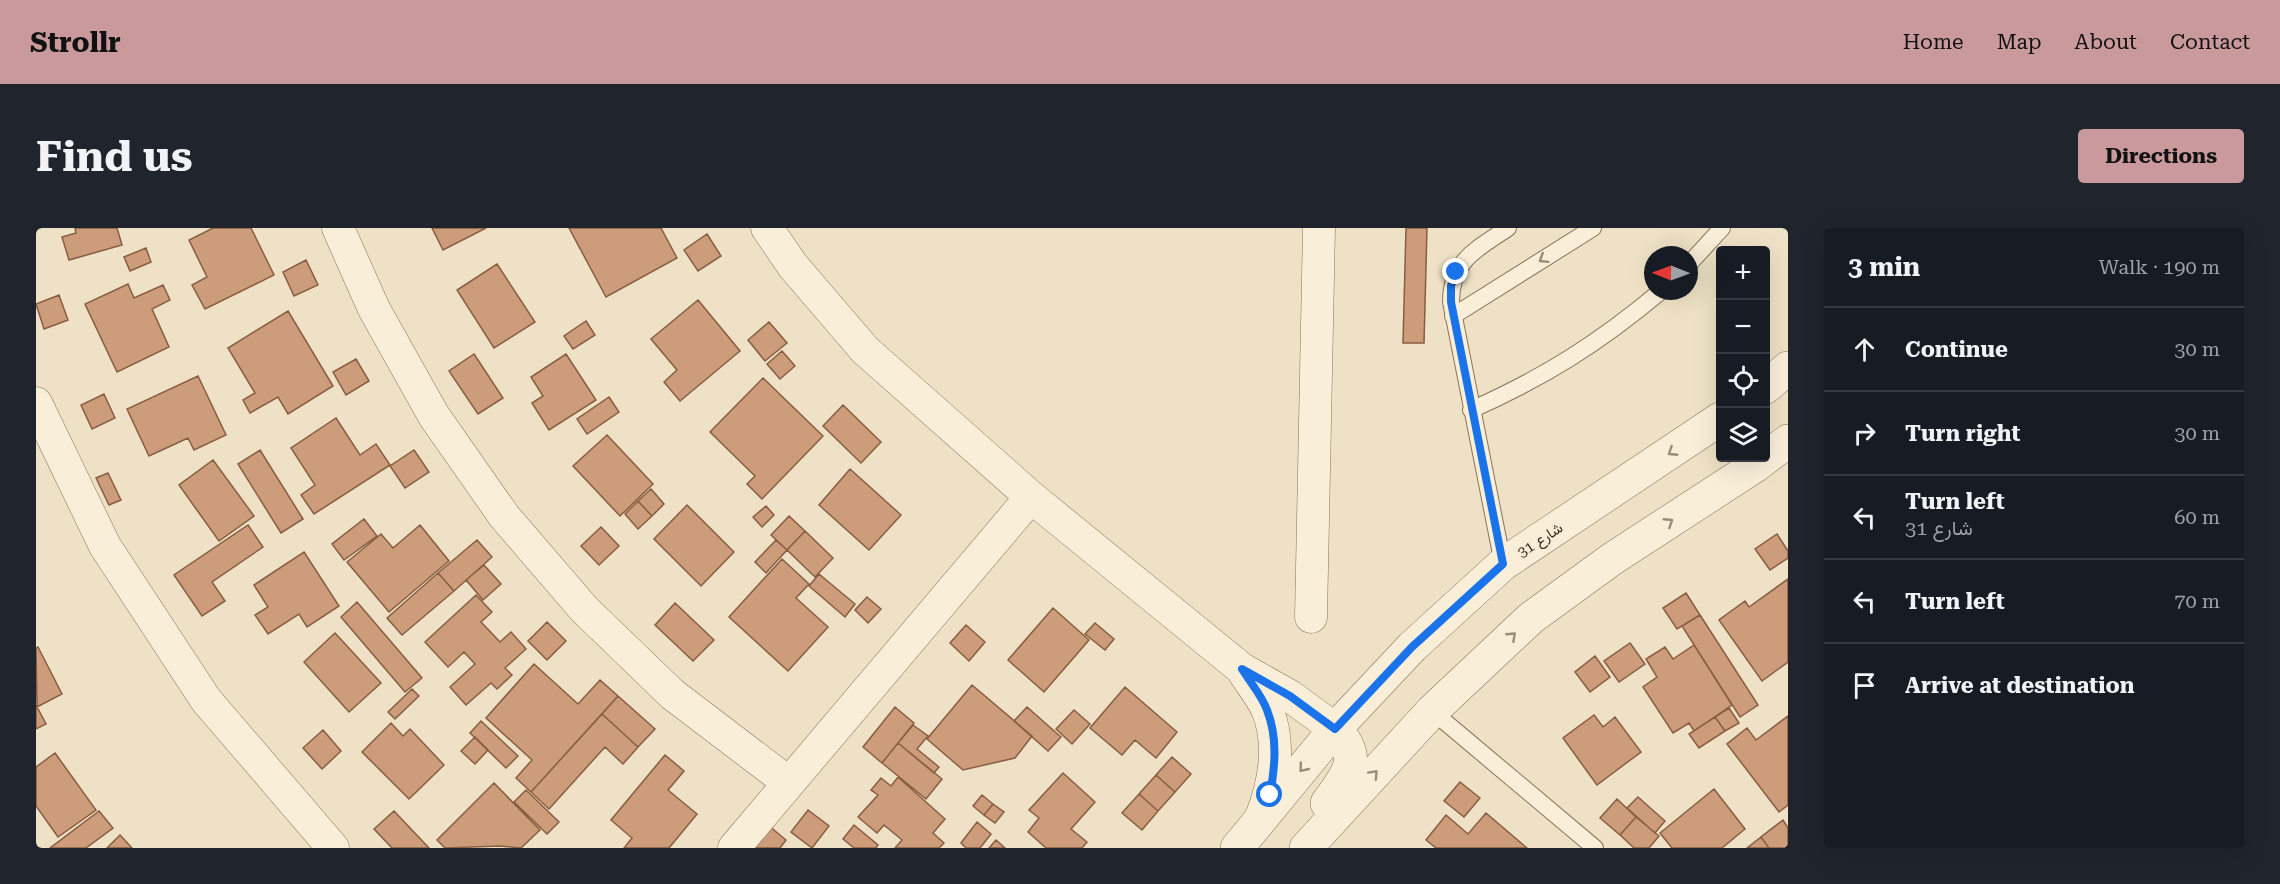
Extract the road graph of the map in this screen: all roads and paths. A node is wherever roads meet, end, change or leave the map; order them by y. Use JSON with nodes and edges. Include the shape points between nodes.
{"nodes":[{"id":1,"x":338,"y":228,"type":"edge"},
{"id":2,"x":767,"y":228,"type":"edge"},
{"id":3,"x":1320,"y":228,"type":"edge"},
{"id":4,"x":1508,"y":228,"type":"edge"},
{"id":5,"x":1593,"y":228,"type":"edge"},
{"id":6,"x":1722,"y":228,"type":"edge"},
{"id":7,"x":1698,"y":254,"type":"edge"},
{"id":8,"x":1650,"y":300,"type":"edge"},
{"id":9,"x":1453,"y":316,"type":"junction"},
{"id":10,"x":1788,"y":368,"type":"edge"},
{"id":11,"x":1770,"y":384,"type":"edge"},
{"id":12,"x":36,"y":403,"type":"edge"},
{"id":13,"x":1471,"y":410,"type":"junction"},
{"id":14,"x":1716,"y":422,"type":"edge"},
{"id":15,"x":1788,"y":441,"type":"edge"},
{"id":16,"x":1031,"y":497,"type":"junction"},
{"id":17,"x":1503,"y":564,"type":"junction"},
{"id":18,"x":1311,"y":617,"type":"dead end"},
{"id":19,"x":1242,"y":669,"type":"junction"},
{"id":20,"x":1432,"y":711,"type":"junction"},
{"id":21,"x":1335,"y":729,"type":"junction"},
{"id":22,"x":789,"y":783,"type":"junction"},
{"id":23,"x":1260,"y":821,"type":"junction"},
{"id":24,"x":333,"y":848,"type":"edge"},
{"id":25,"x":734,"y":848,"type":"edge"},
{"id":26,"x":1237,"y":848,"type":"edge"},
{"id":27,"x":1294,"y":848,"type":"edge"},
{"id":28,"x":1306,"y":848,"type":"edge"},
{"id":29,"x":1595,"y":848,"type":"edge"}],
"edges":[{"from":1,"to":22,"type":"street","via":[[374,309],[434,416],[504,516],[584,609],[672,694]]},
{"from":2,"to":16,"type":"street","via":[[792,266],[865,350]]},
{"from":3,"to":18,"type":"street"},
{"from":4,"to":9,"type":"lane","via":[[1475,250],[1456,272],[1451,286]]},
{"from":5,"to":9,"type":"lane","one_way":true},
{"from":6,"to":7,"type":"lane"},
{"from":8,"to":13,"type":"lane","via":[[1579,354]]},
{"from":9,"to":13,"type":"lane"},
{"from":10,"to":11,"type":"street"},
{"from":12,"to":24,"type":"street","via":[[105,546],[206,700]]},
{"from":13,"to":17,"type":"lane"},
{"from":14,"to":17,"type":"street","name":"شارع 31","one_way":true},
{"from":20,"to":15,"type":"street","one_way":true,"via":[[1531,618]]},
{"from":16,"to":19,"type":"street"},
{"from":16,"to":22,"type":"street"},
{"from":17,"to":21,"type":"street","name":"شارع 31","via":[[1412,647]]},
{"from":19,"to":21,"type":"street","via":[[1290,696]]},
{"from":19,"to":23,"type":"street","via":[[1267,709],[1274,737],[1274,775]]},
{"from":28,"to":20,"type":"street","one_way":true},
{"from":20,"to":29,"type":"lane"},
{"from":21,"to":23,"type":"street","name":"شارع 31","one_way":true},
{"from":21,"to":27,"type":"street","via":[[1345,740],[1352,761],[1349,771]]},
{"from":22,"to":25,"type":"street"},
{"from":23,"to":26,"type":"street","name":"شارع 31"}]}
